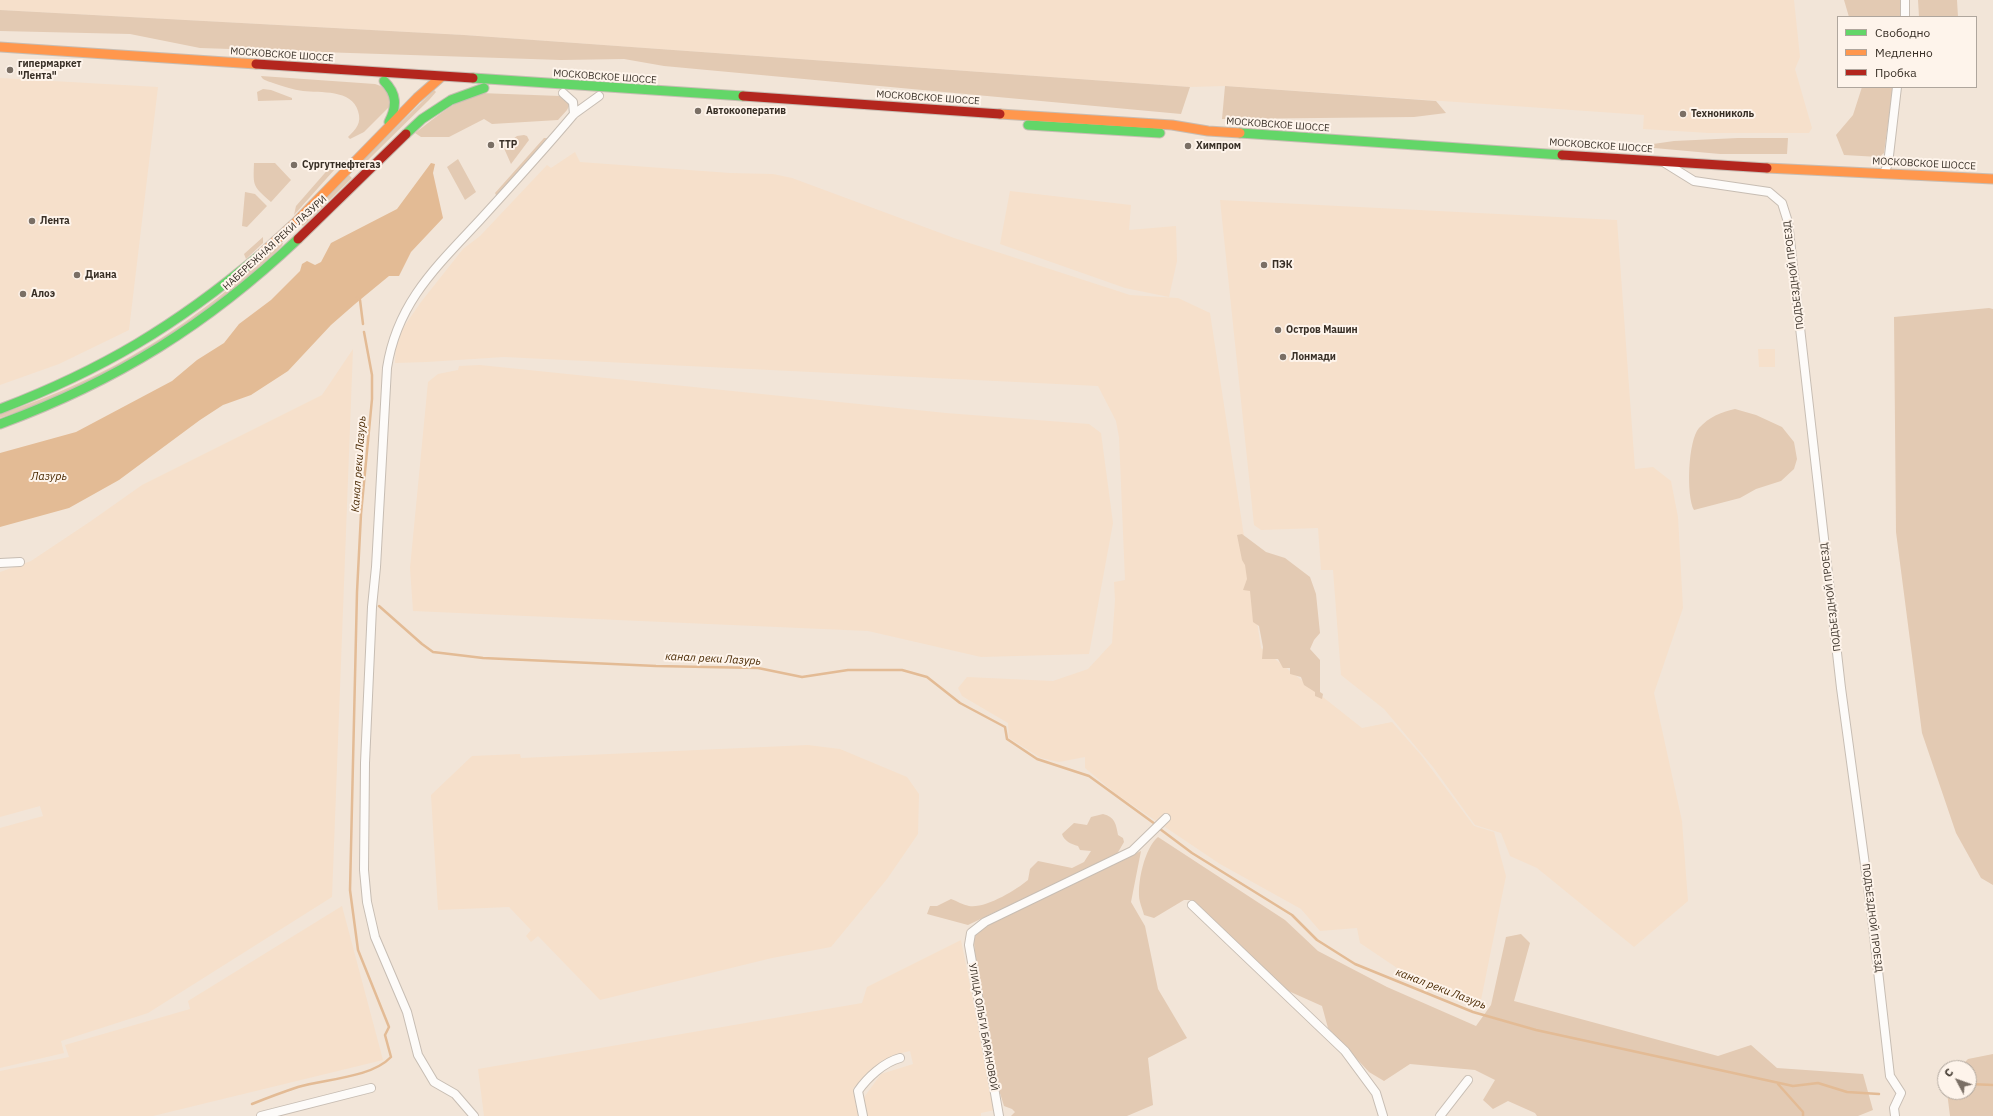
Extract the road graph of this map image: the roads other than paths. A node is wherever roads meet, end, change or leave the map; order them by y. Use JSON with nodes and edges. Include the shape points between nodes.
{"nodes":[{"id":1,"x":1905,"y":0,"type":"edge"},
{"id":2,"x":1906,"y":16,"type":"edge"},
{"id":3,"x":0,"y":47,"type":"edge"},
{"id":4,"x":0,"y":54,"type":"edge"},
{"id":5,"x":441,"y":77,"type":"junction"},
{"id":6,"x":384,"y":81,"type":"junction"},
{"id":7,"x":431,"y":84,"type":"junction"},
{"id":8,"x":484,"y":88,"type":"junction"},
{"id":9,"x":1897,"y":88,"type":"edge"},
{"id":10,"x":563,"y":93,"type":"junction"},
{"id":11,"x":599,"y":96,"type":"junction"},
{"id":12,"x":691,"y":102,"type":"dead end"},
{"id":13,"x":714,"y":104,"type":"dead end"},
{"id":14,"x":574,"y":114,"type":"junction"},
{"id":15,"x":1208,"y":131,"type":"junction"},
{"id":16,"x":384,"y":132,"type":"junction"},
{"id":17,"x":1663,"y":162,"type":"junction"},
{"id":18,"x":352,"y":164,"type":"junction"},
{"id":19,"x":1884,"y":173,"type":"junction"},
{"id":20,"x":363,"y":176,"type":"junction"},
{"id":21,"x":1993,"y":179,"type":"edge"},
{"id":22,"x":296,"y":221,"type":"junction"},
{"id":23,"x":306,"y":230,"type":"junction"},
{"id":24,"x":280,"y":237,"type":"junction"},
{"id":25,"x":289,"y":246,"type":"junction"},
{"id":26,"x":0,"y":409,"type":"edge"},
{"id":27,"x":0,"y":424,"type":"edge"},
{"id":28,"x":20,"y":562,"type":"dead end"},
{"id":29,"x":0,"y":563,"type":"edge"},
{"id":30,"x":1166,"y":818,"type":"dead end"},
{"id":31,"x":1192,"y":905,"type":"dead end"},
{"id":32,"x":900,"y":1058,"type":"dead end"},
{"id":33,"x":1468,"y":1080,"type":"dead end"},
{"id":34,"x":371,"y":1088,"type":"dead end"},
{"id":35,"x":261,"y":1116,"type":"edge"},
{"id":36,"x":474,"y":1116,"type":"edge"},
{"id":37,"x":863,"y":1116,"type":"edge"},
{"id":38,"x":999,"y":1116,"type":"edge"},
{"id":39,"x":1384,"y":1116,"type":"edge"},
{"id":40,"x":1440,"y":1116,"type":"edge"},
{"id":41,"x":1895,"y":1116,"type":"edge"}],
"edges":[{"from":1,"to":2,"type":"street"},
{"from":3,"to":5,"type":"main road","name":"МОСКОВСКОЕ ШОССЕ"},
{"from":4,"to":6,"type":"main road","name":"МОСКОВСКОЕ ШОССЕ"},
{"from":5,"to":7,"type":"main road","name":"НАБЕРЕЖНАЯ РЕКИ ЛАЗУРИ"},
{"from":5,"to":15,"type":"main road","name":"МОСКОВСКОЕ ШОССЕ","via":[[1172,125]]},
{"from":6,"to":7,"type":"main road","name":"МОСКОВСКОЕ ШОССЕ"},
{"from":6,"to":16,"type":"main road","via":[[393,92],[396,103]]},
{"from":7,"to":8,"type":"main road","name":"МОСКОВСКОЕ ШОССЕ"},
{"from":7,"to":16,"type":"main road","name":"НАБЕРЕЖНАЯ РЕКИ ЛАЗУРИ"},
{"from":8,"to":10,"type":"main road","name":"МОСКОВСКОЕ ШОССЕ"},
{"from":8,"to":20,"type":"main road","name":"НАБЕРЕЖНАЯ РЕКИ ЛАЗУРИ","via":[[451,100],[429,114]]},
{"from":9,"to":19,"type":"street","via":[[1888,164]]},
{"from":10,"to":11,"type":"main road","name":"МОСКОВСКОЕ ШОССЕ"},
{"from":10,"to":14,"type":"street","via":[[572,102]]},
{"from":11,"to":12,"type":"main road","name":"МОСКОВСКОЕ ШОССЕ"},
{"from":11,"to":14,"type":"street"},
{"from":13,"to":15,"type":"main road","name":"МОСКОВСКОЕ ШОССЕ","via":[[1119,132],[1172,134]]},
{"from":14,"to":36,"type":"street","via":[[437,265],[408,304],[392,340],[387,368],[365,763],[364,870],[367,902],[375,937],[408,1012],[418,1055],[434,1082],[455,1094]]},
{"from":15,"to":17,"type":"main road","name":"МОСКОВСКОЕ ШОССЕ"},
{"from":16,"to":18,"type":"main road","name":"НАБЕРЕЖНАЯ РЕКИ ЛАЗУРИ"},
{"from":17,"to":19,"type":"main road","name":"МОСКОВСКОЕ ШОССЕ"},
{"from":17,"to":41,"type":"street","name":"ПОДЪЕЗДНОЙ ПРОЕЗД","via":[[1694,181],[1769,192],[1782,203],[1788,222],[1890,1076],[1901,1093],[1894,1108]]},
{"from":18,"to":20,"type":"main road"},
{"from":18,"to":22,"type":"main road","name":"НАБЕРЕЖНАЯ РЕКИ ЛАЗУРИ"},
{"from":19,"to":21,"type":"main road","name":"МОСКОВСКОЕ ШОССЕ"},
{"from":20,"to":23,"type":"main road","name":"НАБЕРЕЖНАЯ РЕКИ ЛАЗУРИ"},
{"from":22,"to":23,"type":"main road","via":[[299,229]]},
{"from":22,"to":24,"type":"main road","name":"НАБЕРЕЖНАЯ РЕКИ ЛАЗУРИ"},
{"from":23,"to":25,"type":"main road","name":"НАБЕРЕЖНАЯ РЕКИ ЛАЗУРИ"},
{"from":24,"to":25,"type":"main road","via":[[288,238]]},
{"from":24,"to":26,"type":"main road","name":"НАБЕРЕЖНАЯ РЕКИ ЛАЗУРИ","via":[[214,294],[152,338],[90,372]]},
{"from":25,"to":27,"type":"main road","name":"НАБЕРЕЖНАЯ РЕКИ ЛАЗУРИ","via":[[228,300],[190,329],[150,354],[78,393]]},
{"from":28,"to":29,"type":"street"},
{"from":30,"to":38,"type":"street","name":"УЛИЦА ОЛЬГИ БАРАНОВОЙ","via":[[1132,851],[985,922],[969,937]]},
{"from":31,"to":39,"type":"street","via":[[1345,1051],[1376,1093]]},
{"from":32,"to":37,"type":"street","via":[[879,1070],[864,1082],[858,1091]]},
{"from":33,"to":40,"type":"street"},
{"from":34,"to":35,"type":"street"}]}
